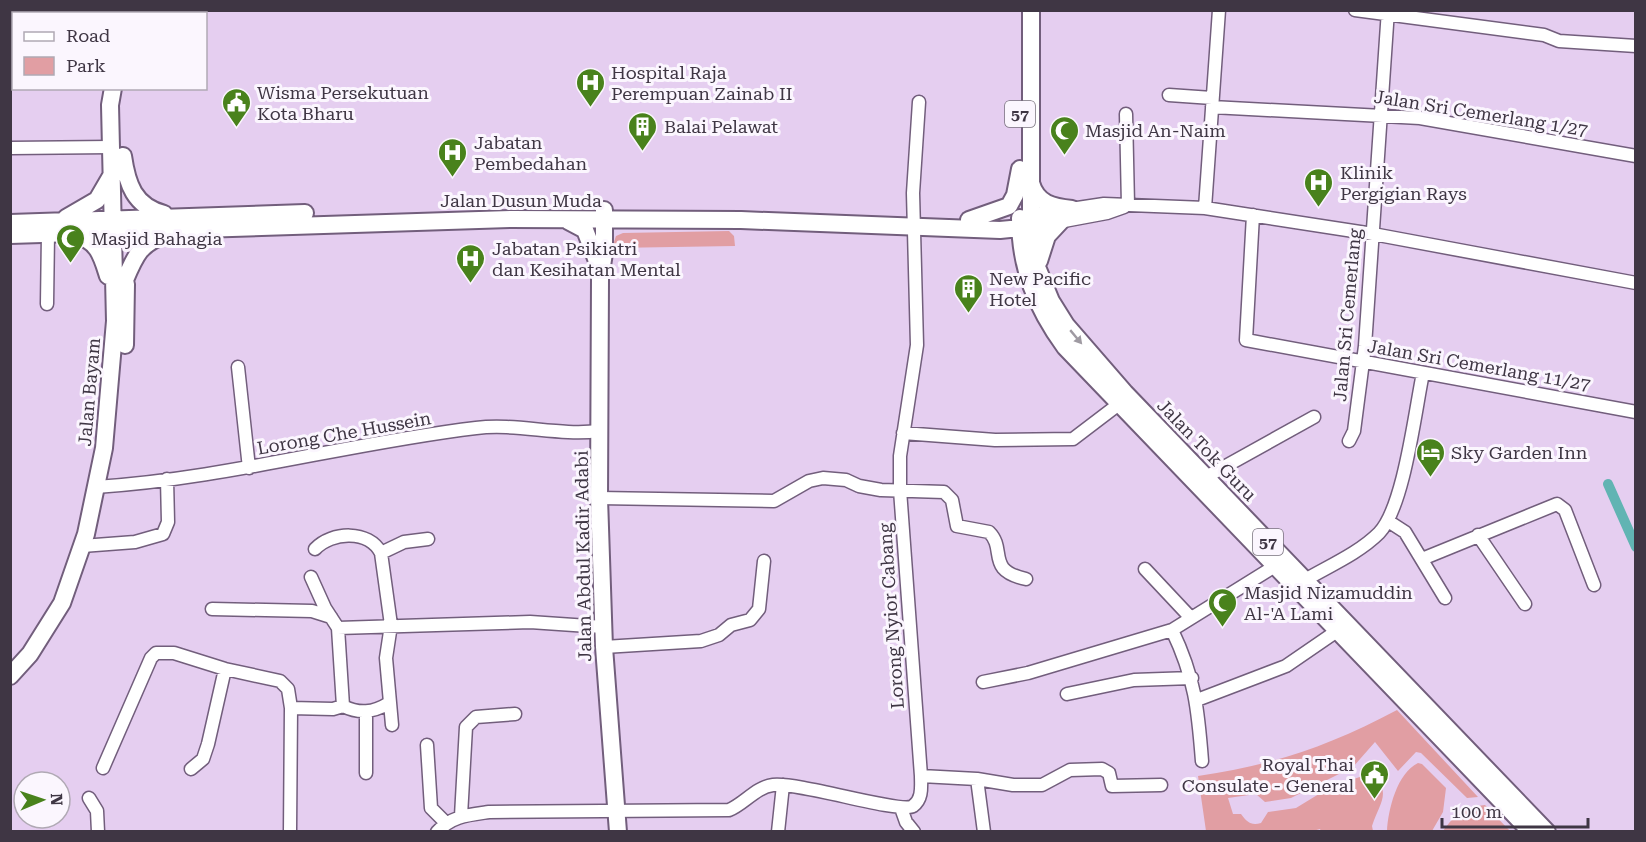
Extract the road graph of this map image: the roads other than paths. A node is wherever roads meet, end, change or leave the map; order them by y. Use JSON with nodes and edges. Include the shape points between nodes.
{"nodes":[{"id":1,"x":1020,"y":10,"type":"edge"},
{"id":2,"x":1031,"y":10,"type":"edge"},
{"id":3,"x":1219,"y":10,"type":"edge"},
{"id":4,"x":1355,"y":10,"type":"edge"},
{"id":5,"x":1388,"y":12,"type":"edge"},
{"id":6,"x":1635,"y":46,"type":"edge"},
{"id":7,"x":112,"y":90,"type":"edge"},
{"id":8,"x":119,"y":90,"type":"edge"},
{"id":9,"x":1169,"y":95,"type":"dead end"},
{"id":10,"x":919,"y":102,"type":"dead end"},
{"id":11,"x":1212,"y":103,"type":"junction"},
{"id":12,"x":1126,"y":114,"type":"dead end"},
{"id":13,"x":1381,"y":114,"type":"junction"},
{"id":14,"x":10,"y":148,"type":"edge"},
{"id":15,"x":117,"y":152,"type":"junction"},
{"id":16,"x":1635,"y":156,"type":"edge"},
{"id":17,"x":112,"y":173,"type":"junction"},
{"id":18,"x":1025,"y":174,"type":"junction"},
{"id":19,"x":1128,"y":205,"type":"junction"},
{"id":20,"x":1205,"y":208,"type":"junction"},
{"id":21,"x":600,"y":215,"type":"junction"},
{"id":22,"x":1067,"y":215,"type":"junction"},
{"id":23,"x":1253,"y":215,"type":"junction"},
{"id":24,"x":559,"y":219,"type":"junction"},
{"id":25,"x":651,"y":220,"type":"junction"},
{"id":26,"x":969,"y":220,"type":"junction"},
{"id":27,"x":1026,"y":222,"type":"junction"},
{"id":28,"x":10,"y":223,"type":"edge"},
{"id":29,"x":187,"y":223,"type":"junction"},
{"id":30,"x":915,"y":223,"type":"junction"},
{"id":31,"x":118,"y":225,"type":"junction"},
{"id":32,"x":54,"y":230,"type":"junction"},
{"id":33,"x":990,"y":230,"type":"junction"},
{"id":34,"x":1373,"y":234,"type":"junction"},
{"id":35,"x":10,"y":235,"type":"edge"},
{"id":36,"x":600,"y":257,"type":"junction"},
{"id":37,"x":1032,"y":272,"type":"junction"},
{"id":38,"x":125,"y":280,"type":"junction"},
{"id":39,"x":1635,"y":283,"type":"edge"},
{"id":40,"x":114,"y":300,"type":"junction"},
{"id":41,"x":47,"y":304,"type":"dead end"},
{"id":42,"x":1364,"y":362,"type":"junction"},
{"id":43,"x":238,"y":367,"type":"dead end"},
{"id":44,"x":1423,"y":373,"type":"junction"},
{"id":45,"x":1119,"y":404,"type":"junction"},
{"id":46,"x":1635,"y":412,"type":"edge"},
{"id":47,"x":1314,"y":417,"type":"dead end"},
{"id":48,"x":599,"y":431,"type":"junction"},
{"id":49,"x":903,"y":433,"type":"junction"},
{"id":50,"x":1349,"y":441,"type":"dead end"},
{"id":51,"x":104,"y":448,"type":"junction"},
{"id":52,"x":249,"y":468,"type":"junction"},
{"id":53,"x":1206,"y":477,"type":"junction"},
{"id":54,"x":166,"y":479,"type":"junction"},
{"id":55,"x":96,"y":487,"type":"junction"},
{"id":56,"x":900,"y":490,"type":"junction"},
{"id":57,"x":599,"y":498,"type":"junction"},
{"id":58,"x":1388,"y":521,"type":"junction"},
{"id":59,"x":1478,"y":535,"type":"junction"},
{"id":60,"x":428,"y":539,"type":"dead end"},
{"id":61,"x":82,"y":546,"type":"junction"},
{"id":62,"x":315,"y":549,"type":"dead end"},
{"id":63,"x":381,"y":553,"type":"junction"},
{"id":64,"x":1422,"y":559,"type":"junction"},
{"id":65,"x":764,"y":561,"type":"dead end"},
{"id":66,"x":1275,"y":566,"type":"junction"},
{"id":67,"x":1145,"y":569,"type":"dead end"},
{"id":68,"x":311,"y":577,"type":"dead end"},
{"id":69,"x":1026,"y":579,"type":"dead end"},
{"id":70,"x":1305,"y":580,"type":"junction"},
{"id":71,"x":1594,"y":585,"type":"dead end"},
{"id":72,"x":1445,"y":598,"type":"dead end"},
{"id":73,"x":1526,"y":603,"type":"dead end"},
{"id":74,"x":212,"y":609,"type":"dead end"},
{"id":75,"x":1191,"y":618,"type":"junction"},
{"id":76,"x":335,"y":623,"type":"junction"},
{"id":77,"x":391,"y":625,"type":"junction"},
{"id":78,"x":603,"y":627,"type":"junction"},
{"id":79,"x":1172,"y":630,"type":"junction"},
{"id":80,"x":1337,"y":631,"type":"junction"},
{"id":81,"x":603,"y":647,"type":"junction"},
{"id":82,"x":225,"y":669,"type":"junction"},
{"id":83,"x":10,"y":676,"type":"edge"},
{"id":84,"x":1192,"y":678,"type":"junction"},
{"id":85,"x":983,"y":682,"type":"dead end"},
{"id":86,"x":1067,"y":694,"type":"dead end"},
{"id":87,"x":1197,"y":700,"type":"junction"},
{"id":88,"x":389,"y":703,"type":"junction"},
{"id":89,"x":343,"y":706,"type":"junction"},
{"id":90,"x":291,"y":708,"type":"junction"},
{"id":91,"x":366,"y":712,"type":"junction"},
{"id":92,"x":515,"y":714,"type":"dead end"},
{"id":93,"x":392,"y":725,"type":"dead end"},
{"id":94,"x":427,"y":745,"type":"dead end"},
{"id":95,"x":1202,"y":761,"type":"dead end"},
{"id":96,"x":103,"y":768,"type":"dead end"},
{"id":97,"x":190,"y":769,"type":"dead end"},
{"id":98,"x":366,"y":773,"type":"dead end"},
{"id":99,"x":921,"y":776,"type":"junction"},
{"id":100,"x":977,"y":778,"type":"junction"},
{"id":101,"x":783,"y":785,"type":"junction"},
{"id":102,"x":1161,"y":785,"type":"dead end"},
{"id":103,"x":89,"y":798,"type":"dead end"},
{"id":104,"x":901,"y":808,"type":"junction"},
{"id":105,"x":612,"y":812,"type":"junction"},
{"id":106,"x":461,"y":816,"type":"junction"},
{"id":107,"x":442,"y":827,"type":"edge"},
{"id":108,"x":98,"y":831,"type":"edge"},
{"id":109,"x":290,"y":831,"type":"edge"},
{"id":110,"x":618,"y":831,"type":"edge"},
{"id":111,"x":778,"y":831,"type":"edge"},
{"id":112,"x":914,"y":831,"type":"edge"},
{"id":113,"x":984,"y":831,"type":"edge"},
{"id":114,"x":1531,"y":831,"type":"edge"},
{"id":115,"x":1547,"y":831,"type":"edge"}],
"edges":[{"from":1,"to":18,"type":"main road","name":"Jalan Tok Guru","number":"57"},
{"from":2,"to":18,"type":"main road","name":"Jalan Tok Guru","number":"57"},
{"from":3,"to":11,"type":"street"},
{"from":4,"to":5,"type":"street"},
{"from":5,"to":6,"type":"street","via":[[1544,35],[1560,41]]},
{"from":5,"to":13,"type":"street","name":"Jalan Sri Cemerlang"},
{"from":7,"to":15,"type":"main road","name":"Jalan Bayam"},
{"from":8,"to":15,"type":"main road"},
{"from":9,"to":11,"type":"street","name":"Jalan Sri Cemerlang 1/27"},
{"from":10,"to":30,"type":"street","name":"Lorong Nyior Cabang"},
{"from":11,"to":13,"type":"street","name":"Jalan Sri Cemerlang 1/27"},
{"from":11,"to":20,"type":"street"},
{"from":12,"to":19,"type":"street"},
{"from":13,"to":16,"type":"street","name":"Jalan Sri Cemerlang 1/27"},
{"from":13,"to":34,"type":"street","name":"Jalan Sri Cemerlang"},
{"from":14,"to":15,"type":"street"},
{"from":15,"to":17,"type":"main road","name":"Jalan Bayam"},
{"from":15,"to":29,"type":"main road","via":[[139,201]]},
{"from":15,"to":31,"type":"main road"},
{"from":17,"to":31,"type":"main road","name":"Jalan Bayam"},
{"from":17,"to":32,"type":"main road","via":[[97,200]]},
{"from":18,"to":22,"type":"main road","via":[[1044,203]]},
{"from":18,"to":26,"type":"main road","via":[[1009,206]]},
{"from":18,"to":27,"type":"main road","name":"Jalan Tok Guru","number":"57"},
{"from":19,"to":20,"type":"street"},
{"from":19,"to":22,"type":"street","via":[[1107,213]]},
{"from":20,"to":23,"type":"street"},
{"from":21,"to":24,"type":"main road","name":"Jalan Dusun Muda"},
{"from":21,"to":25,"type":"main road","name":"Jalan Dusun Muda"},
{"from":21,"to":29,"type":"main road","via":[[400,209]]},
{"from":21,"to":30,"type":"main road","via":[[741,211]]},
{"from":21,"to":36,"type":"main road","name":"Jalan Abdul Kadir Adabi"},
{"from":22,"to":27,"type":"street"},
{"from":22,"to":37,"type":"main road","via":[[1051,231]]},
{"from":23,"to":34,"type":"street"},
{"from":23,"to":42,"type":"street","name":"Jalan Sri Cemerlang 11/27","via":[[1246,340]]},
{"from":24,"to":29,"type":"main road","name":"Jalan Dusun Muda"},
{"from":24,"to":36,"type":"main road","via":[[580,225]]},
{"from":25,"to":30,"type":"main road","name":"Jalan Dusun Muda"},
{"from":25,"to":36,"type":"main road","via":[[613,234]]},
{"from":26,"to":27,"type":"main road","name":"Jalan Dusun Muda"},
{"from":26,"to":30,"type":"main road","name":"Jalan Dusun Muda"},
{"from":27,"to":33,"type":"main road","name":"Jalan Dusun Muda"},
{"from":27,"to":37,"type":"main road","name":"Jalan Tok Guru","number":"57"},
{"from":28,"to":32,"type":"main road"},
{"from":29,"to":31,"type":"main road"},
{"from":29,"to":38,"type":"main road","via":[[145,243]]},
{"from":30,"to":33,"type":"main road","name":"Jalan Dusun Muda"},
{"from":30,"to":49,"type":"street","name":"Lorong Nyior Cabang","via":[[916,345]]},
{"from":31,"to":32,"type":"main road"},
{"from":31,"to":38,"type":"main road"},
{"from":31,"to":40,"type":"main road","name":"Jalan Bayam"},
{"from":32,"to":35,"type":"main road"},
{"from":32,"to":40,"type":"main road","via":[[80,237],[98,248]]},
{"from":32,"to":41,"type":"street"},
{"from":33,"to":37,"type":"main road","via":[[1011,246]]},
{"from":34,"to":39,"type":"street"},
{"from":34,"to":42,"type":"street","name":"Jalan Sri Cemerlang"},
{"from":36,"to":48,"type":"main road","name":"Jalan Abdul Kadir Adabi"},
{"from":37,"to":45,"type":"main road","name":"Jalan Tok Guru","number":"57","via":[[1041,310],[1052,329]]},
{"from":37,"to":53,"type":"main road","name":"Jalan Tok Guru","number":"57","one_way":true,"via":[[1072,333]]},
{"from":38,"to":51,"type":"main road","via":[[125,352]]},
{"from":40,"to":51,"type":"main road","name":"Jalan Bayam","via":[[114,354]]},
{"from":42,"to":44,"type":"street","name":"Jalan Sri Cemerlang 11/27"},
{"from":42,"to":50,"type":"street","name":"Jalan Sri Cemerlang","via":[[1354,431]]},
{"from":43,"to":52,"type":"street"},
{"from":44,"to":46,"type":"street","name":"Jalan Sri Cemerlang 11/27"},
{"from":44,"to":58,"type":"street","via":[[1397,496]]},
{"from":45,"to":49,"type":"street","via":[[1073,439],[995,440]]},
{"from":45,"to":66,"type":"main road","name":"Jalan Tok Guru","number":"57"},
{"from":47,"to":53,"type":"street"},
{"from":48,"to":52,"type":"street","name":"Lorong Che Hussein","via":[[478,428],[300,456]]},
{"from":48,"to":57,"type":"main road","name":"Jalan Abdul Kadir Adabi"},
{"from":49,"to":56,"type":"street","name":"Lorong Nyior Cabang"},
{"from":51,"to":55,"type":"main road","name":"Jalan Bayam"},
{"from":52,"to":54,"type":"street","name":"Lorong Che Hussein"},
{"from":53,"to":70,"type":"main road","name":"Jalan Tok Guru","number":"57"},
{"from":54,"to":55,"type":"street","name":"Lorong Che Hussein"},
{"from":54,"to":61,"type":"street","via":[[168,522],[163,534],[135,542]]},
{"from":55,"to":61,"type":"main road","name":"Jalan Bayam"},
{"from":56,"to":57,"type":"street","via":[[823,478],[809,481],[774,501]]},
{"from":56,"to":69,"type":"street","via":[[948,494],[957,526],[989,532],[1005,570],[1011,576]]},
{"from":56,"to":99,"type":"street","name":"Lorong Nyior Cabang"},
{"from":57,"to":78,"type":"main road","name":"Jalan Abdul Kadir Adabi"},
{"from":58,"to":64,"type":"street","via":[[1406,532]]},
{"from":58,"to":70,"type":"street","via":[[1364,546]]},
{"from":59,"to":64,"type":"street"},
{"from":59,"to":71,"type":"street","via":[[1553,504],[1560,505]]},
{"from":59,"to":73,"type":"street"},
{"from":60,"to":63,"type":"street","via":[[404,543]]},
{"from":61,"to":83,"type":"main road","name":"Jalan Bayam","via":[[62,603],[30,654]]},
{"from":62,"to":63,"type":"street","via":[[323,540],[344,536],[367,538],[377,544]]},
{"from":63,"to":77,"type":"street"},
{"from":64,"to":72,"type":"street"},
{"from":65,"to":81,"type":"street","via":[[759,609],[750,620],[701,641]]},
{"from":66,"to":75,"type":"street"},
{"from":66,"to":80,"type":"main road","name":"Jalan Tok Guru","number":"57"},
{"from":67,"to":75,"type":"street"},
{"from":68,"to":76,"type":"street"},
{"from":70,"to":115,"type":"main road","name":"Jalan Tok Guru","number":"57"},
{"from":74,"to":76,"type":"street","via":[[312,610]]},
{"from":75,"to":79,"type":"street"},
{"from":76,"to":77,"type":"street"},
{"from":76,"to":89,"type":"street"},
{"from":77,"to":78,"type":"street","via":[[530,622]]},
{"from":77,"to":88,"type":"street","via":[[386,658]]},
{"from":78,"to":81,"type":"main road","name":"Jalan Abdul Kadir Adabi"},
{"from":79,"to":84,"type":"street"},
{"from":79,"to":85,"type":"street","via":[[1028,673]]},
{"from":80,"to":87,"type":"street","via":[[1286,666]]},
{"from":80,"to":114,"type":"main road","name":"Jalan Tok Guru","number":"57"},
{"from":81,"to":105,"type":"main road","name":"Jalan Abdul Kadir Adabi"},
{"from":82,"to":90,"type":"street","via":[[280,681],[288,689]]},
{"from":82,"to":96,"type":"street","via":[[174,653],[156,653]]},
{"from":82,"to":97,"type":"street","via":[[203,759]]},
{"from":84,"to":86,"type":"street","via":[[1134,680]]},
{"from":84,"to":87,"type":"street"},
{"from":87,"to":95,"type":"street"},
{"from":88,"to":91,"type":"street"},
{"from":88,"to":93,"type":"street"},
{"from":89,"to":90,"type":"street"},
{"from":89,"to":91,"type":"street"},
{"from":90,"to":109,"type":"street"},
{"from":91,"to":98,"type":"street"},
{"from":92,"to":106,"type":"street","via":[[476,717],[466,727]]},
{"from":94,"to":107,"type":"street","via":[[431,808]]},
{"from":99,"to":100,"type":"street"},
{"from":99,"to":104,"type":"street","name":"Lorong Nyior Cabang","via":[[920,798],[915,805]]},
{"from":100,"to":102,"type":"street","via":[[1042,784],[1070,770],[1102,769],[1109,773],[1112,786]]},
{"from":100,"to":113,"type":"street"},
{"from":101,"to":104,"type":"street"},
{"from":101,"to":105,"type":"street","via":[[766,786],[729,810]]},
{"from":101,"to":111,"type":"street"},
{"from":103,"to":108,"type":"street","via":[[97,811]]},
{"from":104,"to":112,"type":"street"},
{"from":105,"to":106,"type":"street","via":[[489,812]]},
{"from":105,"to":110,"type":"main road","name":"Jalan Abdul Kadir Adabi"},
{"from":106,"to":107,"type":"street"}]}
